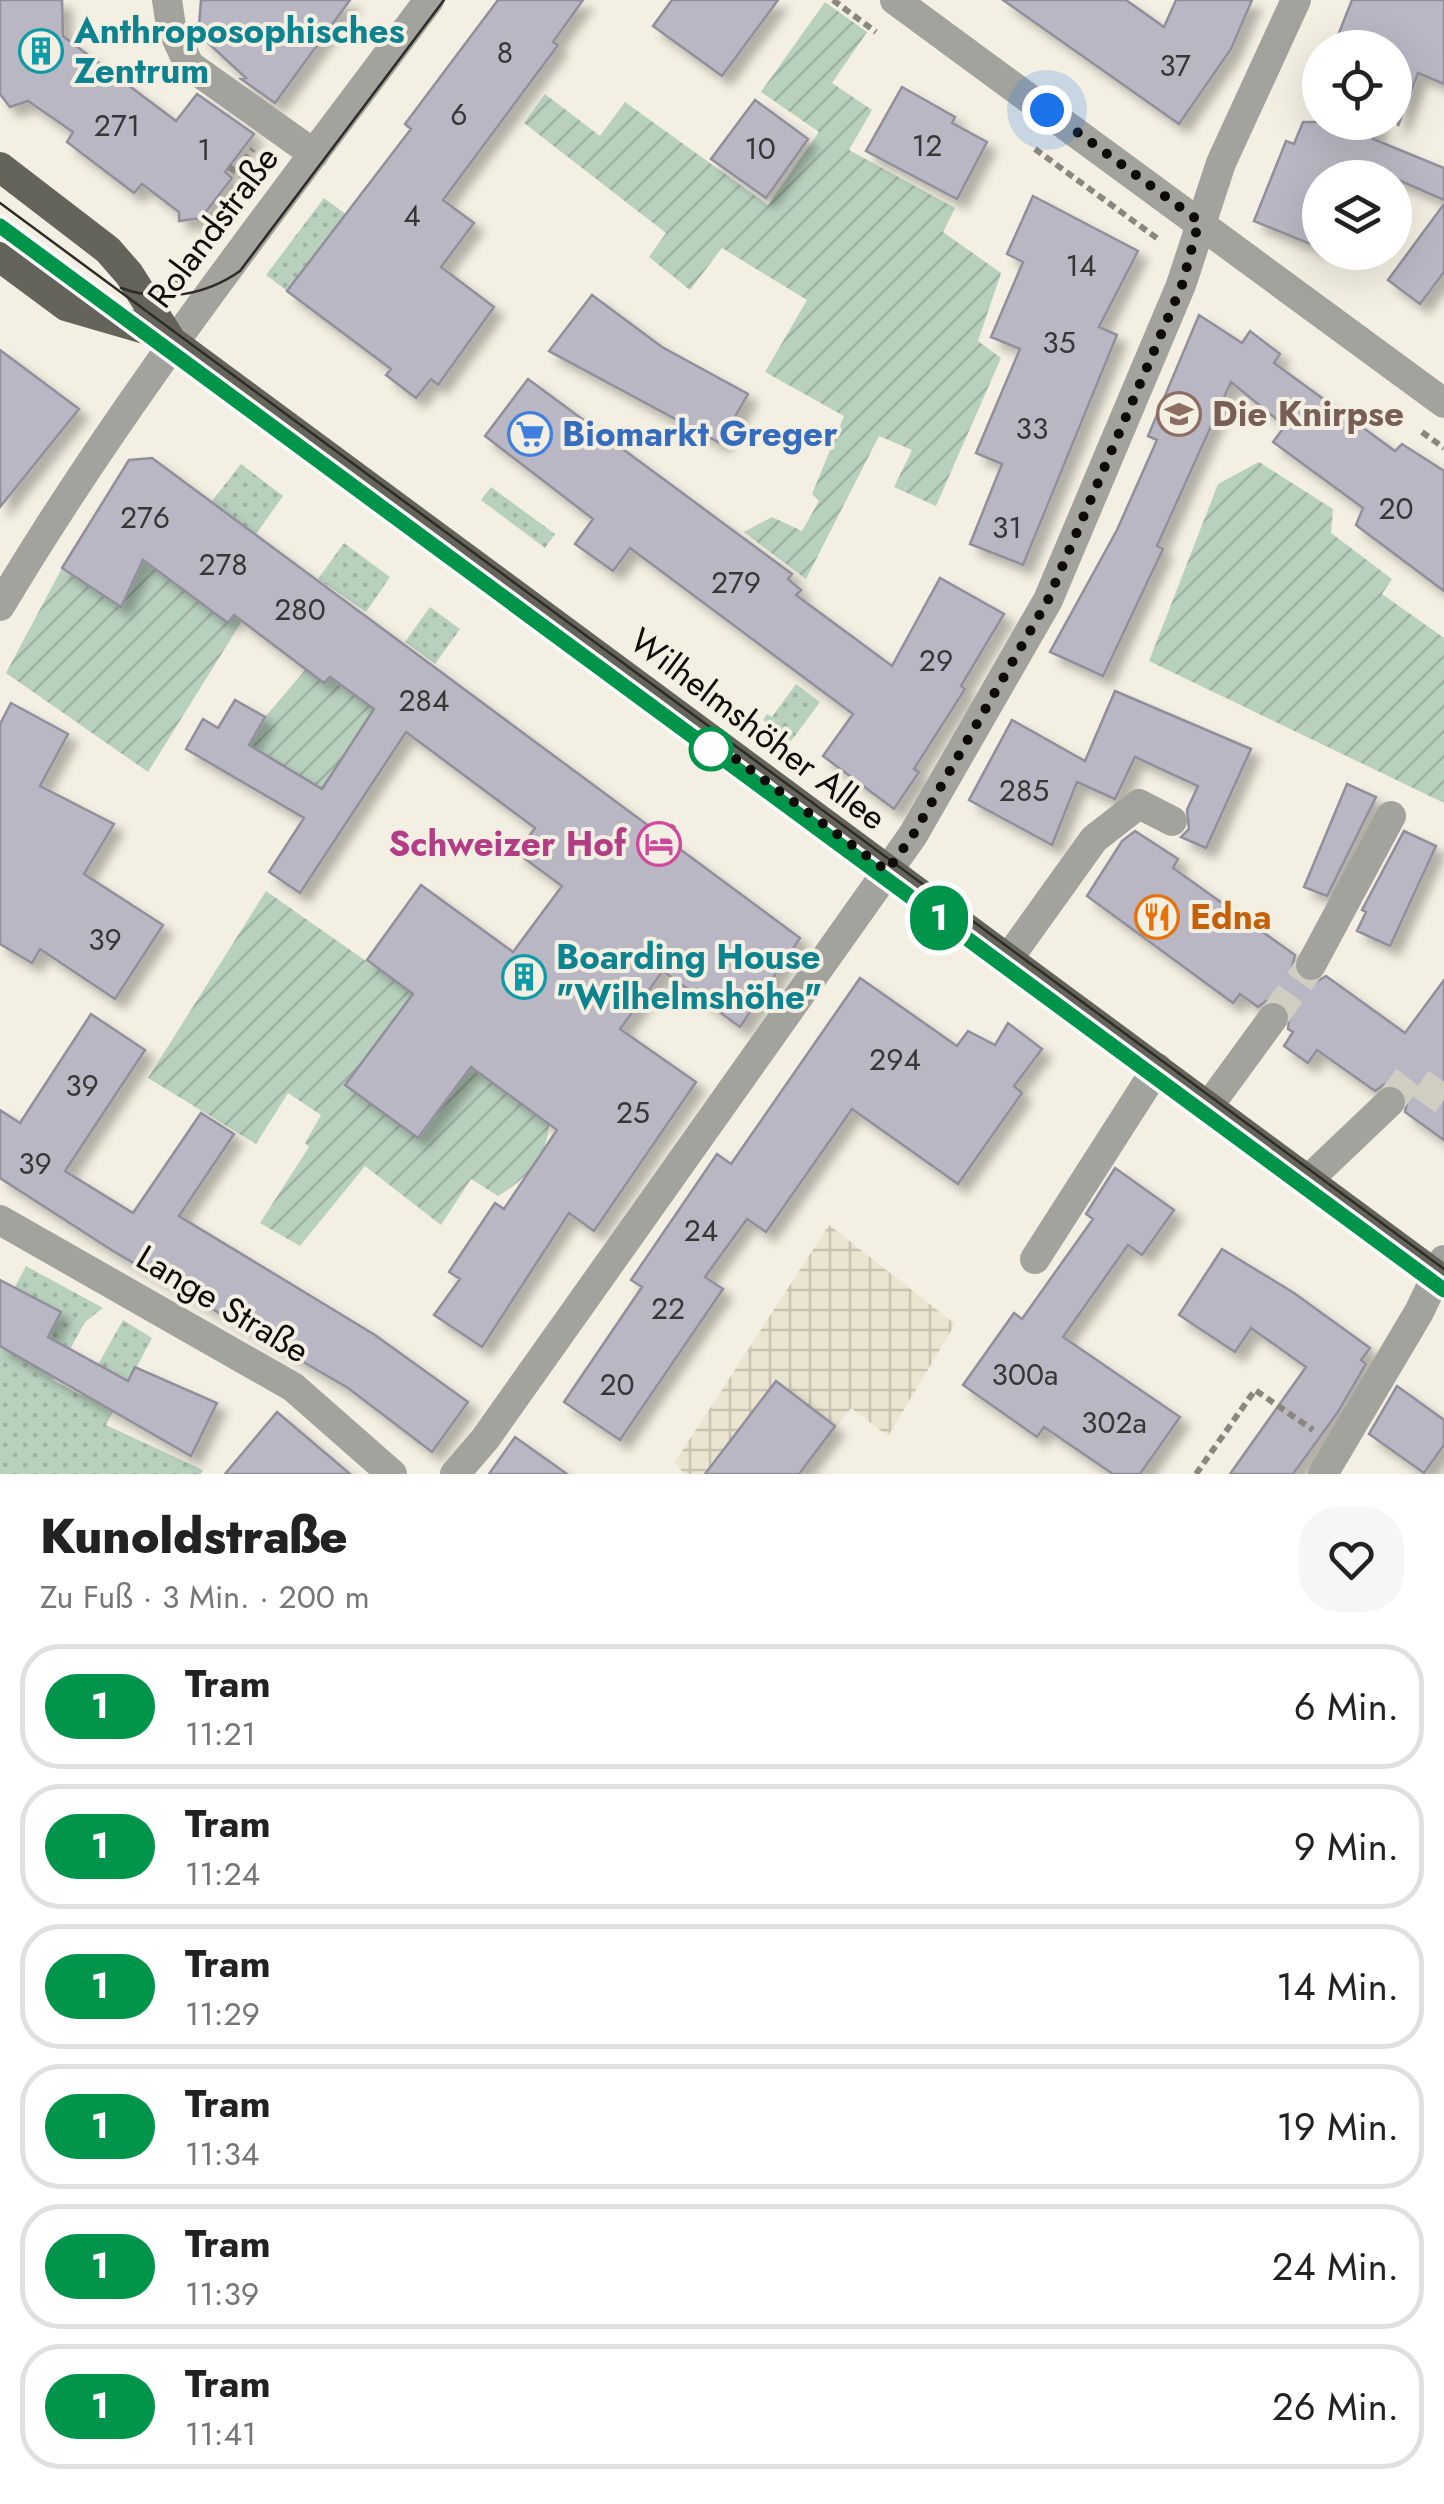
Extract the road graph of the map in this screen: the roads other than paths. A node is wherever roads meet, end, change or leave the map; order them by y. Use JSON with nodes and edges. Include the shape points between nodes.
{"nodes":[{"id":1,"x":166,"y":0,"type":"edge"},
{"id":2,"x":429,"y":0,"type":"edge"},
{"id":3,"x":895,"y":0,"type":"edge"},
{"id":4,"x":1296,"y":0,"type":"edge"},
{"id":5,"x":314,"y":154,"type":"junction"},
{"id":6,"x":0,"y":167,"type":"edge"},
{"id":7,"x":1199,"y":221,"type":"junction"},
{"id":8,"x":0,"y":258,"type":"edge"},
{"id":9,"x":173,"y":342,"type":"junction"},
{"id":10,"x":1444,"y":403,"type":"edge"},
{"id":11,"x":0,"y":606,"type":"edge"},
{"id":12,"x":1391,"y":816,"type":"dead end"},
{"id":13,"x":1172,"y":821,"type":"dead end"},
{"id":14,"x":887,"y":871,"type":"junction"},
{"id":15,"x":1008,"y":959,"type":"junction"},
{"id":16,"x":1310,"y":966,"type":"tunnel mouth"},
{"id":17,"x":1273,"y":1018,"type":"tunnel mouth"},
{"id":18,"x":1157,"y":1068,"type":"junction"},
{"id":19,"x":1390,"y":1102,"type":"tunnel mouth"},
{"id":20,"x":1208,"y":1106,"type":"junction"},
{"id":21,"x":1307,"y":1181,"type":"junction"},
{"id":22,"x":0,"y":1220,"type":"edge"},
{"id":23,"x":1034,"y":1259,"type":"dead end"},
{"id":24,"x":1441,"y":1272,"type":"edge"},
{"id":25,"x":1330,"y":1461,"type":"edge"},
{"id":26,"x":392,"y":1474,"type":"edge"},
{"id":27,"x":455,"y":1474,"type":"edge"}],
"edges":[{"from":1,"to":5,"type":"street","via":[[190,65]]},
{"from":2,"to":5,"type":"street","name":"Rolandstraße"},
{"from":3,"to":7,"type":"street"},
{"from":4,"to":7,"type":"street"},
{"from":5,"to":9,"type":"street","name":"Rolandstraße"},
{"from":6,"to":9,"type":"main road","name":"Wilhelmshöher Allee","via":[[108,250]]},
{"from":7,"to":10,"type":"street"},
{"from":7,"to":14,"type":"street","via":[[1122,431],[1048,600]]},
{"from":8,"to":9,"type":"main road","name":"Wilhelmshöher Allee","via":[[66,306]]},
{"from":9,"to":11,"type":"street","name":"Rolandstraße","via":[[70,489]]},
{"from":9,"to":14,"type":"main road","name":"Wilhelmshöher Allee"},
{"from":12,"to":16,"type":"street"},
{"from":13,"to":15,"type":"street","via":[[1140,804],[1094,840]]},
{"from":14,"to":15,"type":"main road","name":"Wilhelmshöher Allee"},
{"from":14,"to":27,"type":"street"},
{"from":15,"to":18,"type":"main road","name":"Wilhelmshöher Allee"},
{"from":17,"to":20,"type":"street"},
{"from":18,"to":20,"type":"main road","name":"Wilhelmshöher Allee"},
{"from":18,"to":23,"type":"street"},
{"from":19,"to":21,"type":"street"},
{"from":20,"to":21,"type":"main road","name":"Wilhelmshöher Allee"},
{"from":21,"to":24,"type":"main road","name":"Wilhelmshöher Allee"},
{"from":22,"to":26,"type":"street","name":"Lange Straße","via":[[293,1387]]},
{"from":24,"to":25,"type":"street"}]}
